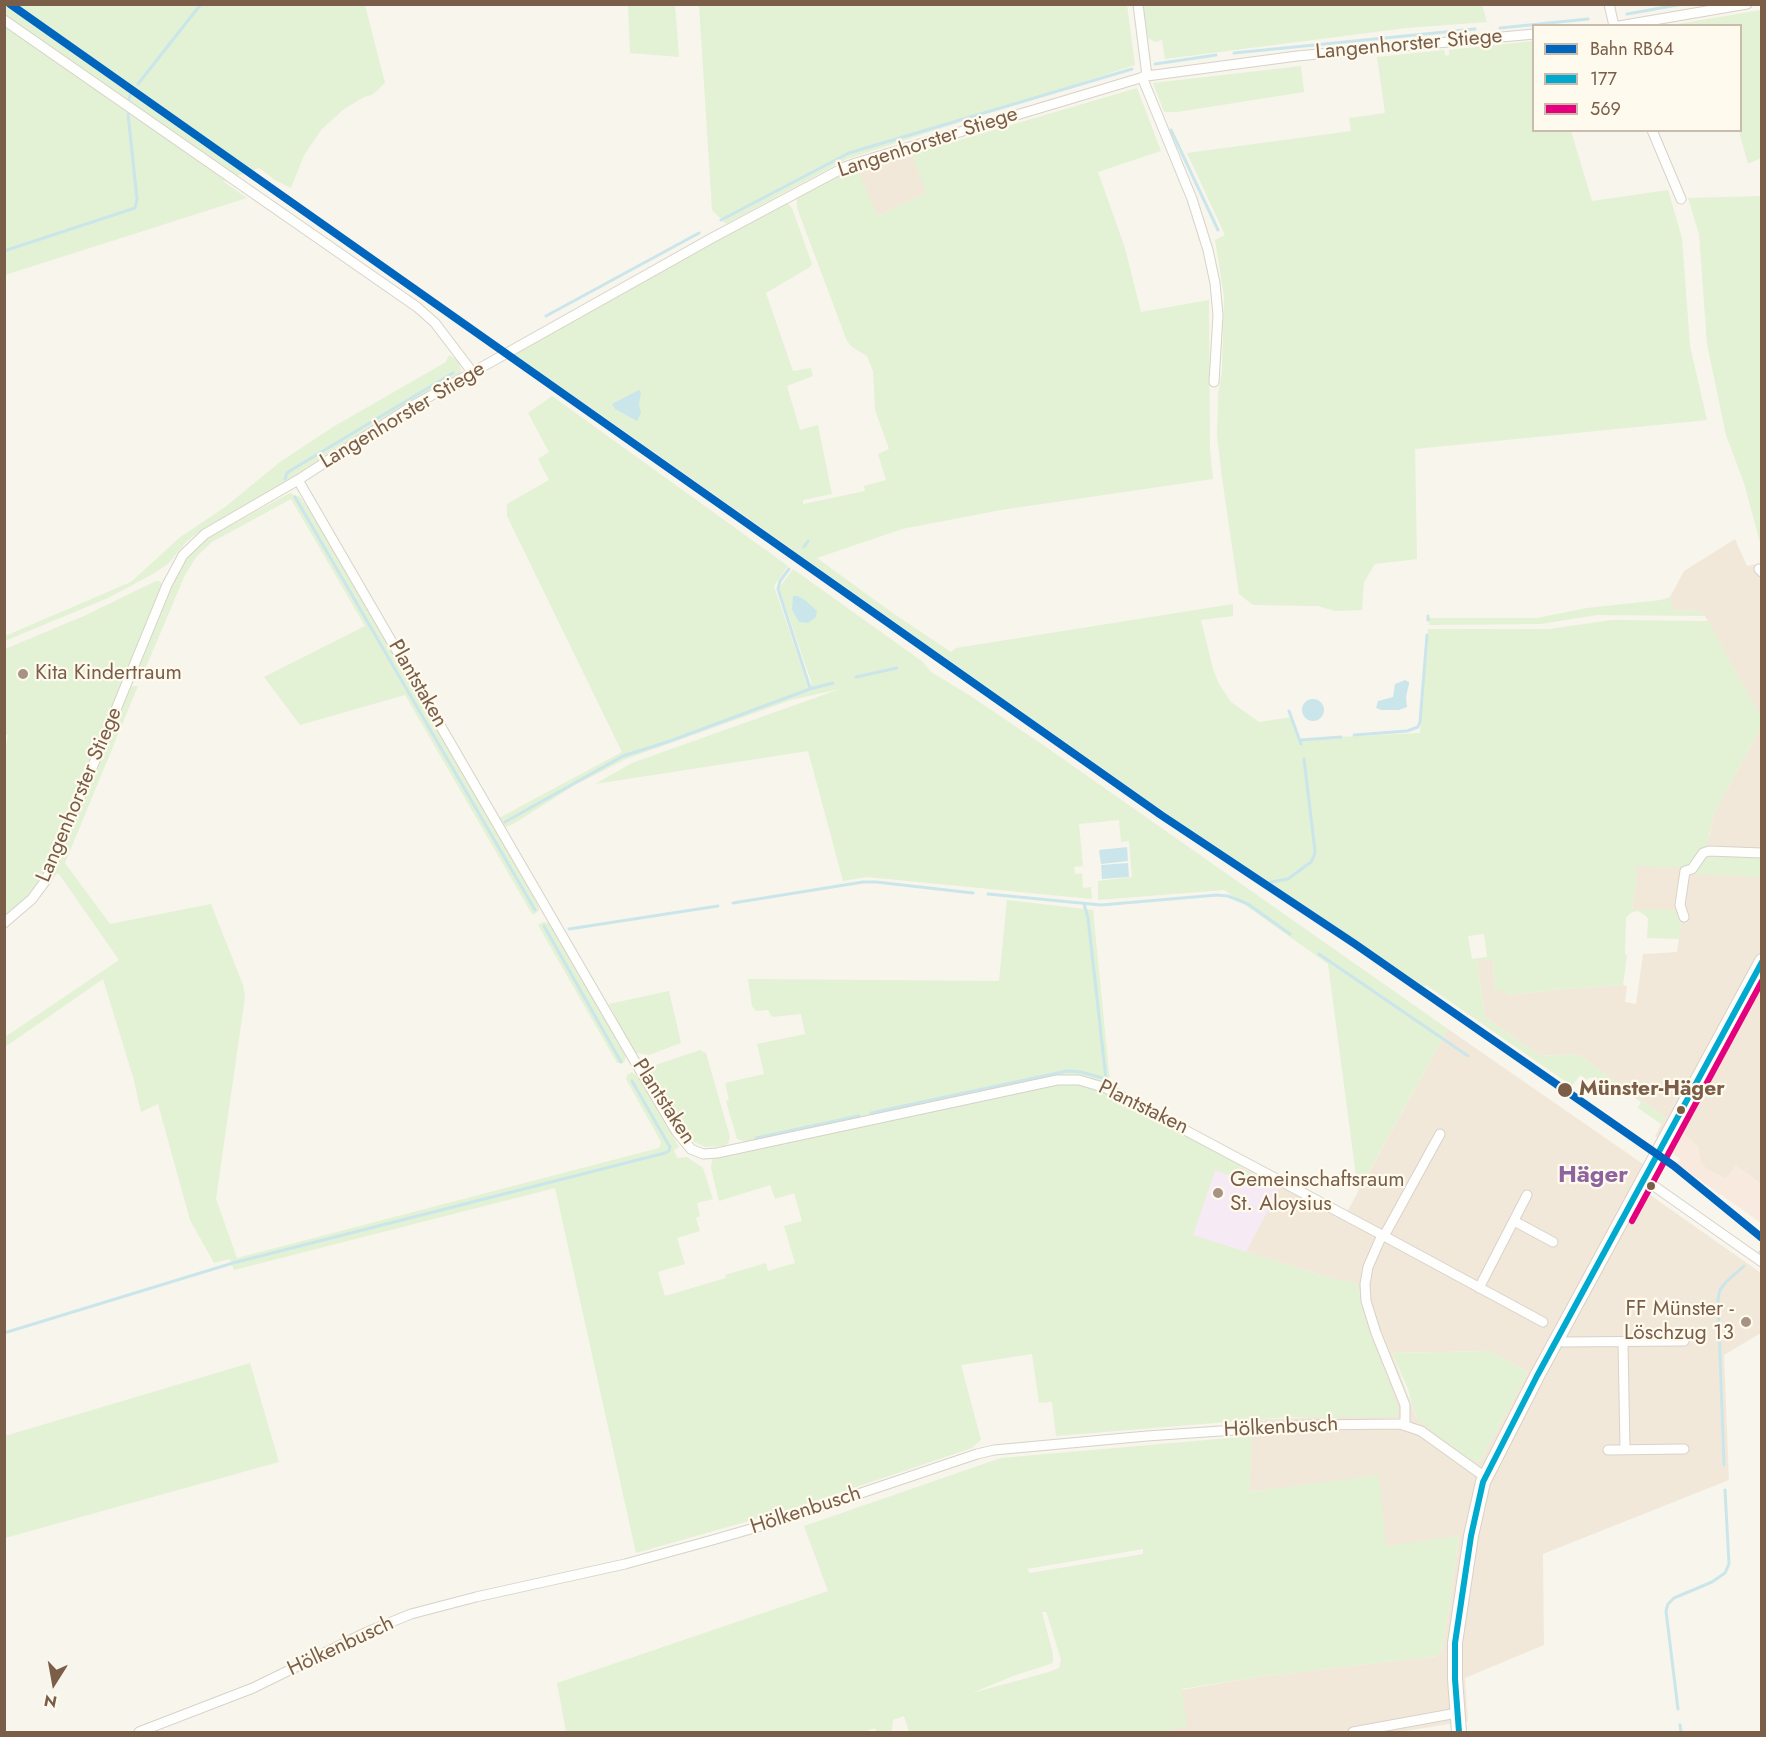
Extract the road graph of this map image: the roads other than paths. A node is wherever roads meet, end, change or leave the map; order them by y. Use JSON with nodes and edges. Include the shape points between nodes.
{"nodes":[{"id":1,"x":1138,"y":4,"type":"edge"},
{"id":2,"x":1609,"y":4,"type":"edge"},
{"id":3,"x":1747,"y":4,"type":"edge"},
{"id":4,"x":4,"y":20,"type":"edge"},
{"id":5,"x":1614,"y":24,"type":"edge"},
{"id":6,"x":1631,"y":24,"type":"edge"},
{"id":7,"x":1532,"y":34,"type":"edge"},
{"id":8,"x":1145,"y":76,"type":"junction"},
{"id":9,"x":1653,"y":132,"type":"edge"},
{"id":10,"x":1681,"y":199,"type":"dead end"},
{"id":11,"x":473,"y":373,"type":"junction"},
{"id":12,"x":1214,"y":382,"type":"dead end"},
{"id":13,"x":298,"y":480,"type":"junction"},
{"id":14,"x":1761,"y":853,"type":"edge"},
{"id":15,"x":1684,"y":918,"type":"dead end"},
{"id":16,"x":4,"y":923,"type":"edge"},
{"id":17,"x":1759,"y":970,"type":"edge"},
{"id":18,"x":1440,"y":1134,"type":"dead end"},
{"id":19,"x":1644,"y":1179,"type":"junction"},
{"id":20,"x":1527,"y":1195,"type":"dead end"},
{"id":21,"x":1514,"y":1221,"type":"junction"},
{"id":22,"x":1383,"y":1236,"type":"junction"},
{"id":23,"x":1553,"y":1242,"type":"dead end"},
{"id":24,"x":1761,"y":1262,"type":"edge"},
{"id":25,"x":1479,"y":1288,"type":"junction"},
{"id":26,"x":1543,"y":1322,"type":"dead end"},
{"id":27,"x":1557,"y":1339,"type":"junction"},
{"id":28,"x":1684,"y":1341,"type":"dead end"},
{"id":29,"x":1623,"y":1342,"type":"junction"},
{"id":30,"x":1405,"y":1425,"type":"junction"},
{"id":31,"x":1684,"y":1449,"type":"dead end"},
{"id":32,"x":1608,"y":1450,"type":"dead end"},
{"id":33,"x":1625,"y":1450,"type":"junction"},
{"id":34,"x":1485,"y":1478,"type":"junction"},
{"id":35,"x":1457,"y":1713,"type":"junction"},
{"id":36,"x":139,"y":1732,"type":"edge"},
{"id":37,"x":1353,"y":1732,"type":"edge"},
{"id":38,"x":1459,"y":1732,"type":"edge"}],
"edges":[{"from":1,"to":8,"type":"street"},
{"from":2,"to":5,"type":"street"},
{"from":3,"to":6,"type":"street"},
{"from":4,"to":11,"type":"street","via":[[417,307],[435,323]]},
{"from":7,"to":8,"type":"street","name":"Langenhorster Stiege","via":[[1297,56]]},
{"from":8,"to":11,"type":"street","name":"Langenhorster Stiege","via":[[845,167]]},
{"from":8,"to":12,"type":"street","via":[[1208,250],[1218,315]]},
{"from":9,"to":10,"type":"street"},
{"from":11,"to":13,"type":"street","name":"Langenhorster Stiege","via":[[409,408]]},
{"from":13,"to":16,"type":"street","name":"Langenhorster Stiege","via":[[205,534],[177,564],[46,880],[32,899]]},
{"from":13,"to":22,"type":"street","name":"Plantstaken","via":[[682,1140],[694,1151],[717,1153],[1045,1082],[1079,1080],[1119,1094]]},
{"from":14,"to":15,"type":"street","via":[[1702,853],[1694,867],[1685,871],[1680,905]]},
{"from":17,"to":19,"type":"main road"},
{"from":18,"to":22,"type":"street"},
{"from":19,"to":24,"type":"street"},
{"from":19,"to":27,"type":"main road"},
{"from":20,"to":21,"type":"street"},
{"from":21,"to":23,"type":"street"},
{"from":21,"to":25,"type":"street"},
{"from":22,"to":25,"type":"street","name":"Plantstaken"},
{"from":22,"to":30,"type":"street","via":[[1368,1267],[1366,1301],[1405,1405]]},
{"from":25,"to":26,"type":"street","name":"Plantstaken"},
{"from":27,"to":29,"type":"street"},
{"from":27,"to":34,"type":"main road"},
{"from":28,"to":29,"type":"street"},
{"from":29,"to":33,"type":"street"},
{"from":30,"to":34,"type":"street","name":"Hölkenbusch","via":[[1421,1431]]},
{"from":30,"to":36,"type":"street","name":"Hölkenbusch","via":[[1266,1428],[985,1452],[709,1541],[411,1614],[253,1688]]},
{"from":31,"to":33,"type":"street"},
{"from":32,"to":33,"type":"street"},
{"from":34,"to":35,"type":"main road","via":[[1475,1512],[1456,1634]]},
{"from":35,"to":37,"type":"street"},
{"from":35,"to":38,"type":"main road"}]}
